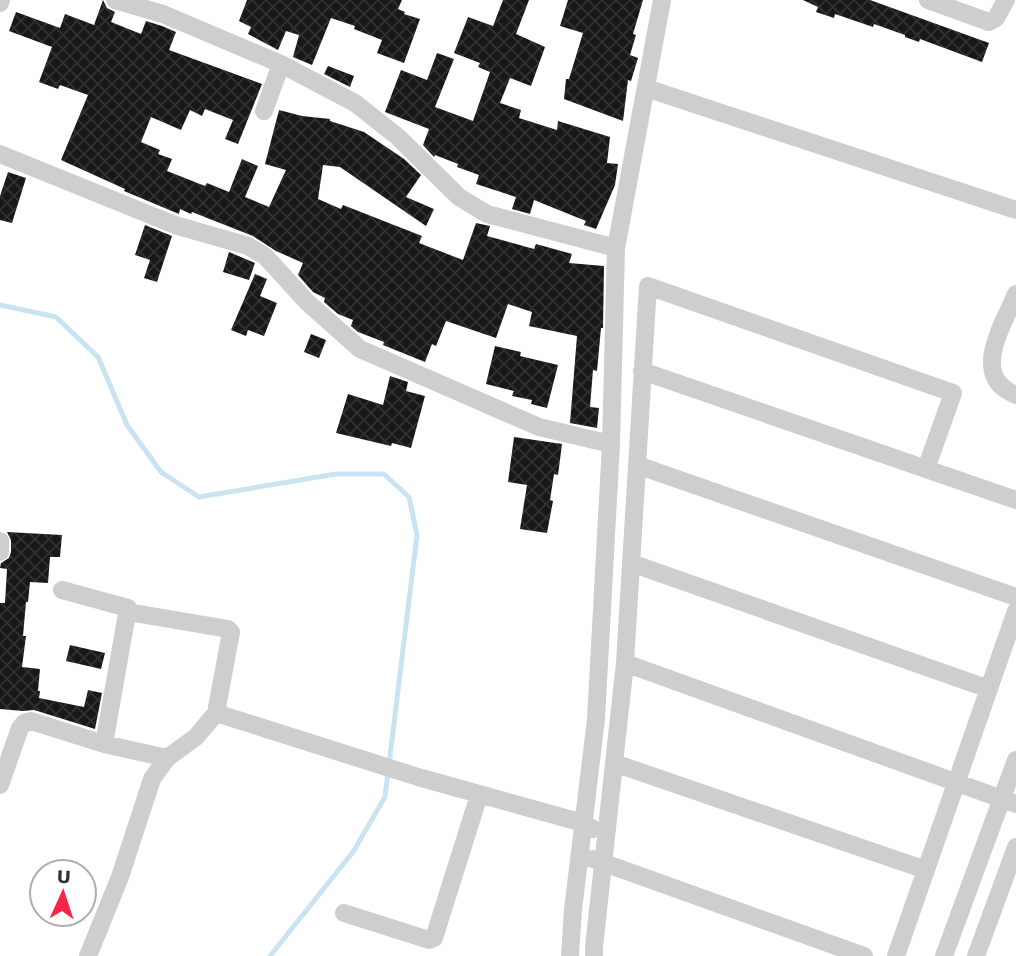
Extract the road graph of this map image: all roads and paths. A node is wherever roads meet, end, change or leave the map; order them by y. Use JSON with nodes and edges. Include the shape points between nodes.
{"nodes":[{"id":1,"x":115,"y":0,"type":"edge"},
{"id":2,"x":662,"y":0,"type":"edge"},
{"id":3,"x":929,"y":0,"type":"edge"},
{"id":4,"x":1006,"y":0,"type":"edge"},
{"id":5,"x":281,"y":64,"type":"junction"},
{"id":6,"x":646,"y":88,"type":"junction"},
{"id":7,"x":264,"y":111,"type":"dead end"},
{"id":8,"x":0,"y":154,"type":"edge"},
{"id":9,"x":1016,"y":210,"type":"edge"},
{"id":10,"x":616,"y":248,"type":"junction"},
{"id":11,"x":1016,"y":294,"type":"edge"},
{"id":12,"x":642,"y":371,"type":"junction"},
{"id":13,"x":1016,"y":395,"type":"edge"},
{"id":14,"x":611,"y":444,"type":"junction"},
{"id":15,"x":637,"y":465,"type":"junction"},
{"id":16,"x":926,"y":469,"type":"junction"},
{"id":17,"x":1016,"y":500,"type":"edge"},
{"id":18,"x":0,"y":541,"type":"edge"},
{"id":19,"x":0,"y":552,"type":"edge"},
{"id":20,"x":631,"y":563,"type":"junction"},
{"id":21,"x":62,"y":590,"type":"dead end"},
{"id":22,"x":1016,"y":597,"type":"edge"},
{"id":23,"x":1016,"y":611,"type":"edge"},
{"id":24,"x":128,"y":612,"type":"junction"},
{"id":25,"x":625,"y":663,"type":"junction"},
{"id":26,"x":989,"y":689,"type":"junction"},
{"id":27,"x":216,"y":713,"type":"junction"},
{"id":28,"x":104,"y":744,"type":"junction"},
{"id":29,"x":167,"y":758,"type":"junction"},
{"id":30,"x":1016,"y":760,"type":"edge"},
{"id":31,"x":614,"y":763,"type":"junction"},
{"id":32,"x":956,"y":782,"type":"junction"},
{"id":33,"x":0,"y":785,"type":"edge"},
{"id":34,"x":479,"y":795,"type":"junction"},
{"id":35,"x":1009,"y":801,"type":"edge"},
{"id":36,"x":583,"y":823,"type":"junction"},
{"id":37,"x":606,"y":836,"type":"junction"},
{"id":38,"x":1016,"y":847,"type":"edge"},
{"id":39,"x":579,"y":855,"type":"junction"},
{"id":40,"x":603,"y":863,"type":"junction"},
{"id":41,"x":926,"y":870,"type":"junction"},
{"id":42,"x":344,"y":913,"type":"dead end"},
{"id":43,"x":88,"y":956,"type":"edge"},
{"id":44,"x":570,"y":956,"type":"edge"},
{"id":45,"x":594,"y":956,"type":"edge"},
{"id":46,"x":864,"y":956,"type":"edge"},
{"id":47,"x":896,"y":956,"type":"edge"},
{"id":48,"x":944,"y":956,"type":"edge"},
{"id":49,"x":976,"y":956,"type":"edge"}],
"edges":[{"from":1,"to":5,"type":"street","via":[[163,14]]},
{"from":2,"to":6,"type":"street"},
{"from":3,"to":4,"type":"street","via":[[989,22]]},
{"from":5,"to":7,"type":"street"},
{"from":5,"to":10,"type":"street","via":[[355,103],[398,137],[459,197],[487,214]]},
{"from":6,"to":9,"type":"street"},
{"from":6,"to":10,"type":"street"},
{"from":8,"to":14,"type":"street","via":[[175,225],[248,246],[265,256],[360,349],[539,426]]},
{"from":10,"to":14,"type":"street"},
{"from":11,"to":13,"type":"street","via":[[991,356],[992,372],[1000,387]]},
{"from":12,"to":15,"type":"street"},
{"from":12,"to":16,"type":"street"},
{"from":12,"to":16,"type":"street","via":[[648,286],[953,393]]},
{"from":14,"to":36,"type":"street","via":[[596,719]]},
{"from":15,"to":20,"type":"street"},
{"from":15,"to":22,"type":"street"},
{"from":16,"to":17,"type":"street"},
{"from":18,"to":19,"type":"street"},
{"from":20,"to":25,"type":"street"},
{"from":20,"to":26,"type":"street"},
{"from":21,"to":24,"type":"street","via":[[125,605]]},
{"from":23,"to":26,"type":"street"},
{"from":24,"to":27,"type":"street","via":[[231,630]]},
{"from":24,"to":28,"type":"street"},
{"from":25,"to":31,"type":"street"},
{"from":25,"to":32,"type":"street"},
{"from":26,"to":32,"type":"street"},
{"from":27,"to":29,"type":"street","via":[[196,737]]},
{"from":27,"to":34,"type":"street"},
{"from":28,"to":29,"type":"street"},
{"from":28,"to":33,"type":"street","via":[[31,721],[24,723]]},
{"from":29,"to":43,"type":"street","via":[[152,779]]},
{"from":30,"to":35,"type":"street"},
{"from":31,"to":37,"type":"street"},
{"from":31,"to":41,"type":"street"},
{"from":32,"to":35,"type":"street"},
{"from":32,"to":41,"type":"street"},
{"from":34,"to":36,"type":"street"},
{"from":34,"to":42,"type":"street","via":[[433,938]]},
{"from":35,"to":48,"type":"street"},
{"from":36,"to":37,"type":"street"},
{"from":36,"to":39,"type":"street"},
{"from":37,"to":40,"type":"street"},
{"from":38,"to":49,"type":"street"},
{"from":39,"to":40,"type":"street"},
{"from":39,"to":44,"type":"street"},
{"from":40,"to":45,"type":"street"},
{"from":40,"to":46,"type":"street"},
{"from":41,"to":47,"type":"street"}]}
